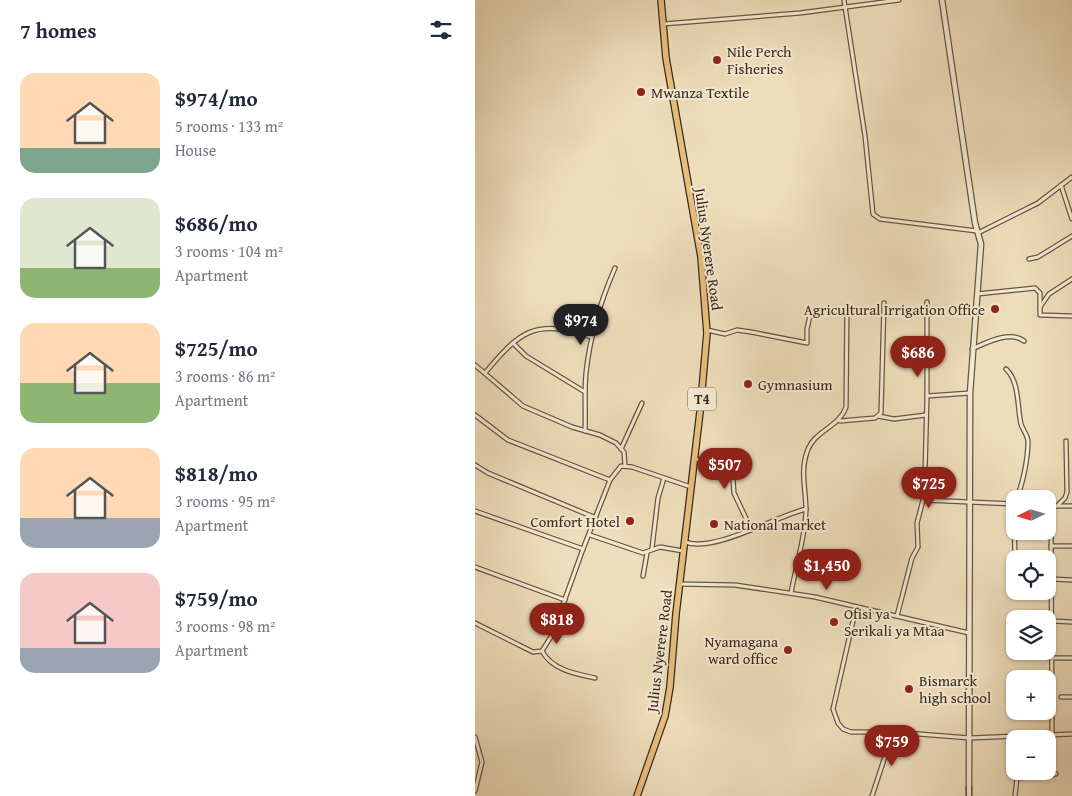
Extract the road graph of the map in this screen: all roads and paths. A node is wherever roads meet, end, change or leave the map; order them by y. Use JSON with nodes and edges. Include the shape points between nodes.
{"nodes":[{"id":1,"x":661,"y":0,"type":"edge"},
{"id":2,"x":845,"y":0,"type":"edge"},
{"id":3,"x":899,"y":0,"type":"edge"},
{"id":4,"x":942,"y":0,"type":"edge"},
{"id":5,"x":845,"y":7,"type":"junction"},
{"id":6,"x":663,"y":24,"type":"junction"},
{"id":7,"x":1072,"y":177,"type":"edge"},
{"id":8,"x":1061,"y":185,"type":"junction"},
{"id":9,"x":1072,"y":219,"type":"edge"},
{"id":10,"x":978,"y":232,"type":"junction"},
{"id":11,"x":1072,"y":236,"type":"edge"},
{"id":12,"x":1029,"y":259,"type":"dead end"},
{"id":13,"x":615,"y":268,"type":"dead end"},
{"id":14,"x":1072,"y":279,"type":"edge"},
{"id":15,"x":977,"y":294,"type":"junction"},
{"id":16,"x":927,"y":302,"type":"dead end"},
{"id":17,"x":847,"y":304,"type":"dead end"},
{"id":18,"x":884,"y":304,"type":"dead end"},
{"id":19,"x":1040,"y":307,"type":"junction"},
{"id":20,"x":811,"y":311,"type":"dead end"},
{"id":21,"x":1072,"y":316,"type":"edge"},
{"id":22,"x":707,"y":330,"type":"junction"},
{"id":23,"x":591,"y":337,"type":"junction"},
{"id":24,"x":1024,"y":341,"type":"dead end"},
{"id":25,"x":513,"y":343,"type":"junction"},
{"id":26,"x":972,"y":350,"type":"junction"},
{"id":27,"x":475,"y":365,"type":"edge"},
{"id":28,"x":1006,"y":369,"type":"dead end"},
{"id":29,"x":485,"y":373,"type":"junction"},
{"id":30,"x":585,"y":392,"type":"junction"},
{"id":31,"x":970,"y":393,"type":"junction"},
{"id":32,"x":927,"y":396,"type":"junction"},
{"id":33,"x":642,"y":403,"type":"dead end"},
{"id":34,"x":475,"y":415,"type":"edge"},
{"id":35,"x":927,"y":415,"type":"junction"},
{"id":36,"x":878,"y":416,"type":"junction"},
{"id":37,"x":839,"y":421,"type":"junction"},
{"id":38,"x":585,"y":431,"type":"junction"},
{"id":39,"x":1066,"y":441,"type":"dead end"},
{"id":40,"x":621,"y":449,"type":"junction"},
{"id":41,"x":695,"y":459,"type":"junction"},
{"id":42,"x":475,"y":465,"type":"edge"},
{"id":43,"x":625,"y":466,"type":"junction"},
{"id":44,"x":664,"y":478,"type":"junction"},
{"id":45,"x":610,"y":480,"type":"junction"},
{"id":46,"x":691,"y":488,"type":"junction"},
{"id":47,"x":1019,"y":490,"type":"edge"},
{"id":48,"x":923,"y":500,"type":"junction"},
{"id":49,"x":971,"y":501,"type":"junction"},
{"id":50,"x":1006,"y":502,"type":"edge"},
{"id":51,"x":1057,"y":506,"type":"joint"},
{"id":52,"x":1072,"y":506,"type":"edge"},
{"id":53,"x":806,"y":509,"type":"junction"},
{"id":54,"x":475,"y":511,"type":"edge"},
{"id":55,"x":596,"y":518,"type":"junction"},
{"id":56,"x":751,"y":529,"type":"junction"},
{"id":57,"x":590,"y":535,"type":"junction"},
{"id":58,"x":1051,"y":540,"type":"edge"},
{"id":59,"x":685,"y":542,"type":"junction"},
{"id":60,"x":1051,"y":546,"type":"junction"},
{"id":61,"x":1072,"y":546,"type":"edge"},
{"id":62,"x":652,"y":548,"type":"junction"},
{"id":63,"x":583,"y":550,"type":"junction"},
{"id":64,"x":1051,"y":550,"type":"edge"},
{"id":65,"x":683,"y":551,"type":"junction"},
{"id":66,"x":647,"y":552,"type":"junction"},
{"id":67,"x":475,"y":567,"type":"edge"},
{"id":68,"x":643,"y":576,"type":"dead end"},
{"id":69,"x":1056,"y":579,"type":"edge"},
{"id":70,"x":1072,"y":580,"type":"edge"},
{"id":71,"x":679,"y":584,"type":"junction"},
{"id":72,"x":791,"y":593,"type":"junction"},
{"id":73,"x":565,"y":600,"type":"junction"},
{"id":74,"x":856,"y":608,"type":"junction"},
{"id":75,"x":897,"y":616,"type":"junction"},
{"id":76,"x":1056,"y":621,"type":"edge"},
{"id":77,"x":1072,"y":622,"type":"edge"},
{"id":78,"x":475,"y":624,"type":"edge"},
{"id":79,"x":970,"y":633,"type":"junction"},
{"id":80,"x":541,"y":651,"type":"junction"},
{"id":81,"x":1056,"y":658,"type":"edge"},
{"id":82,"x":1072,"y":658,"type":"edge"},
{"id":83,"x":1052,"y":660,"type":"edge"},
{"id":84,"x":595,"y":678,"type":"dead end"},
{"id":85,"x":1061,"y":697,"type":"dead end"},
{"id":86,"x":1072,"y":697,"type":"edge"},
{"id":87,"x":1052,"y":730,"type":"edge"},
{"id":88,"x":893,"y":732,"type":"junction"},
{"id":89,"x":1072,"y":734,"type":"edge"},
{"id":90,"x":1056,"y":736,"type":"edge"},
{"id":91,"x":475,"y":737,"type":"edge"},
{"id":92,"x":1006,"y":737,"type":"edge"},
{"id":93,"x":970,"y":738,"type":"junction"},
{"id":94,"x":1017,"y":780,"type":"edge"},
{"id":95,"x":475,"y":791,"type":"edge"},
{"id":96,"x":637,"y":796,"type":"edge"},
{"id":97,"x":872,"y":796,"type":"edge"},
{"id":98,"x":969,"y":796,"type":"edge"},
{"id":99,"x":1015,"y":796,"type":"edge"}],
"edges":[{"from":1,"to":6,"type":"highway","name":"Julius Nyerere Road","number":"T4"},
{"from":2,"to":5,"type":"street"},
{"from":3,"to":5,"type":"street"},
{"from":4,"to":10,"type":"street"},
{"from":5,"to":6,"type":"street"},
{"from":5,"to":10,"type":"street","via":[[865,136],[873,214],[880,219]]},
{"from":6,"to":22,"type":"highway","name":"Julius Nyerere Road","number":"T4","via":[[701,257]]},
{"from":7,"to":8,"type":"street"},
{"from":8,"to":9,"type":"street"},
{"from":8,"to":10,"type":"street","via":[[1038,203]]},
{"from":10,"to":15,"type":"street","via":[[981,244]]},
{"from":11,"to":12,"type":"street","via":[[1037,258]]},
{"from":13,"to":23,"type":"street"},
{"from":14,"to":19,"type":"street","via":[[1049,294]]},
{"from":15,"to":19,"type":"street","via":[[1035,288],[1040,293]]},
{"from":15,"to":26,"type":"street"},
{"from":16,"to":32,"type":"street"},
{"from":17,"to":37,"type":"street","via":[[847,402]]},
{"from":18,"to":36,"type":"street","via":[[882,408]]},
{"from":19,"to":21,"type":"street","via":[[1040,316]]},
{"from":20,"to":22,"type":"street","via":[[807,343],[737,330],[725,334]]},
{"from":22,"to":41,"type":"highway","name":"Julius Nyerere Road","number":"T4"},
{"from":23,"to":25,"type":"street","via":[[540,328]]},
{"from":23,"to":30,"type":"street"},
{"from":24,"to":26,"type":"street","via":[[1018,337],[995,338]]},
{"from":25,"to":29,"type":"street"},
{"from":25,"to":30,"type":"street","via":[[533,361]]},
{"from":26,"to":31,"type":"street"},
{"from":27,"to":29,"type":"street"},
{"from":28,"to":47,"type":"street","via":[[1011,374],[1019,399],[1021,424],[1028,443]]},
{"from":29,"to":38,"type":"street","via":[[523,406]]},
{"from":30,"to":38,"type":"street"},
{"from":31,"to":32,"type":"street"},
{"from":31,"to":49,"type":"street"},
{"from":32,"to":35,"type":"street"},
{"from":33,"to":40,"type":"street"},
{"from":34,"to":45,"type":"street","via":[[508,440]]},
{"from":35,"to":36,"type":"street","via":[[894,419]]},
{"from":35,"to":48,"type":"street"},
{"from":36,"to":37,"type":"street"},
{"from":37,"to":53,"type":"street","via":[[821,431],[807,451],[803,476]]},
{"from":38,"to":40,"type":"street","via":[[609,439]]},
{"from":39,"to":51,"type":"street","via":[[1067,492]]},
{"from":40,"to":43,"type":"street"},
{"from":41,"to":46,"type":"highway","name":"Julius Nyerere Road","number":"T4"},
{"from":41,"to":56,"type":"street","via":[[732,467],[734,493]]},
{"from":42,"to":55,"type":"street"},
{"from":43,"to":44,"type":"street"},
{"from":43,"to":45,"type":"street","via":[[617,469]]},
{"from":44,"to":46,"type":"street"},
{"from":44,"to":62,"type":"street","via":[[658,498]]},
{"from":45,"to":55,"type":"street"},
{"from":46,"to":59,"type":"highway","name":"Julius Nyerere Road","number":"T4"},
{"from":48,"to":49,"type":"street"},
{"from":48,"to":75,"type":"street","via":[[917,523],[918,547],[912,558]]},
{"from":49,"to":50,"type":"street"},
{"from":49,"to":79,"type":"street"},
{"from":51,"to":52,"type":"street"},
{"from":53,"to":56,"type":"street"},
{"from":53,"to":72,"type":"street","via":[[802,548]]},
{"from":54,"to":63,"type":"street"},
{"from":55,"to":57,"type":"street"},
{"from":56,"to":59,"type":"street","via":[[697,545]]},
{"from":57,"to":63,"type":"street"},
{"from":57,"to":66,"type":"street","via":[[638,552]]},
{"from":58,"to":60,"type":"street"},
{"from":59,"to":65,"type":"highway","name":"Julius Nyerere Road","number":"T4"},
{"from":60,"to":61,"type":"street"},
{"from":60,"to":64,"type":"street"},
{"from":62,"to":65,"type":"street"},
{"from":62,"to":66,"type":"street"},
{"from":63,"to":73,"type":"street"},
{"from":65,"to":71,"type":"highway","name":"Julius Nyerere Road","number":"T4"},
{"from":66,"to":68,"type":"street"},
{"from":67,"to":73,"type":"street"},
{"from":69,"to":70,"type":"street"},
{"from":71,"to":72,"type":"street","via":[[735,585]]},
{"from":71,"to":96,"type":"highway","name":"Julius Nyerere Road","number":"T4","via":[[665,716]]},
{"from":72,"to":74,"type":"street"},
{"from":73,"to":80,"type":"street","via":[[552,635]]},
{"from":74,"to":75,"type":"street"},
{"from":74,"to":88,"type":"street","via":[[835,699],[835,717],[843,729],[851,732]]},
{"from":75,"to":79,"type":"street"},
{"from":76,"to":77,"type":"street"},
{"from":78,"to":80,"type":"street","via":[[533,652]]},
{"from":79,"to":93,"type":"street"},
{"from":80,"to":84,"type":"street","via":[[567,671]]},
{"from":81,"to":82,"type":"street"},
{"from":83,"to":87,"type":"street"},
{"from":85,"to":86,"type":"street"},
{"from":88,"to":93,"type":"street"},
{"from":88,"to":97,"type":"street"},
{"from":89,"to":90,"type":"street"},
{"from":91,"to":95,"type":"street","via":[[482,762]]},
{"from":92,"to":93,"type":"street"},
{"from":93,"to":98,"type":"street"},
{"from":94,"to":99,"type":"street"}]}
